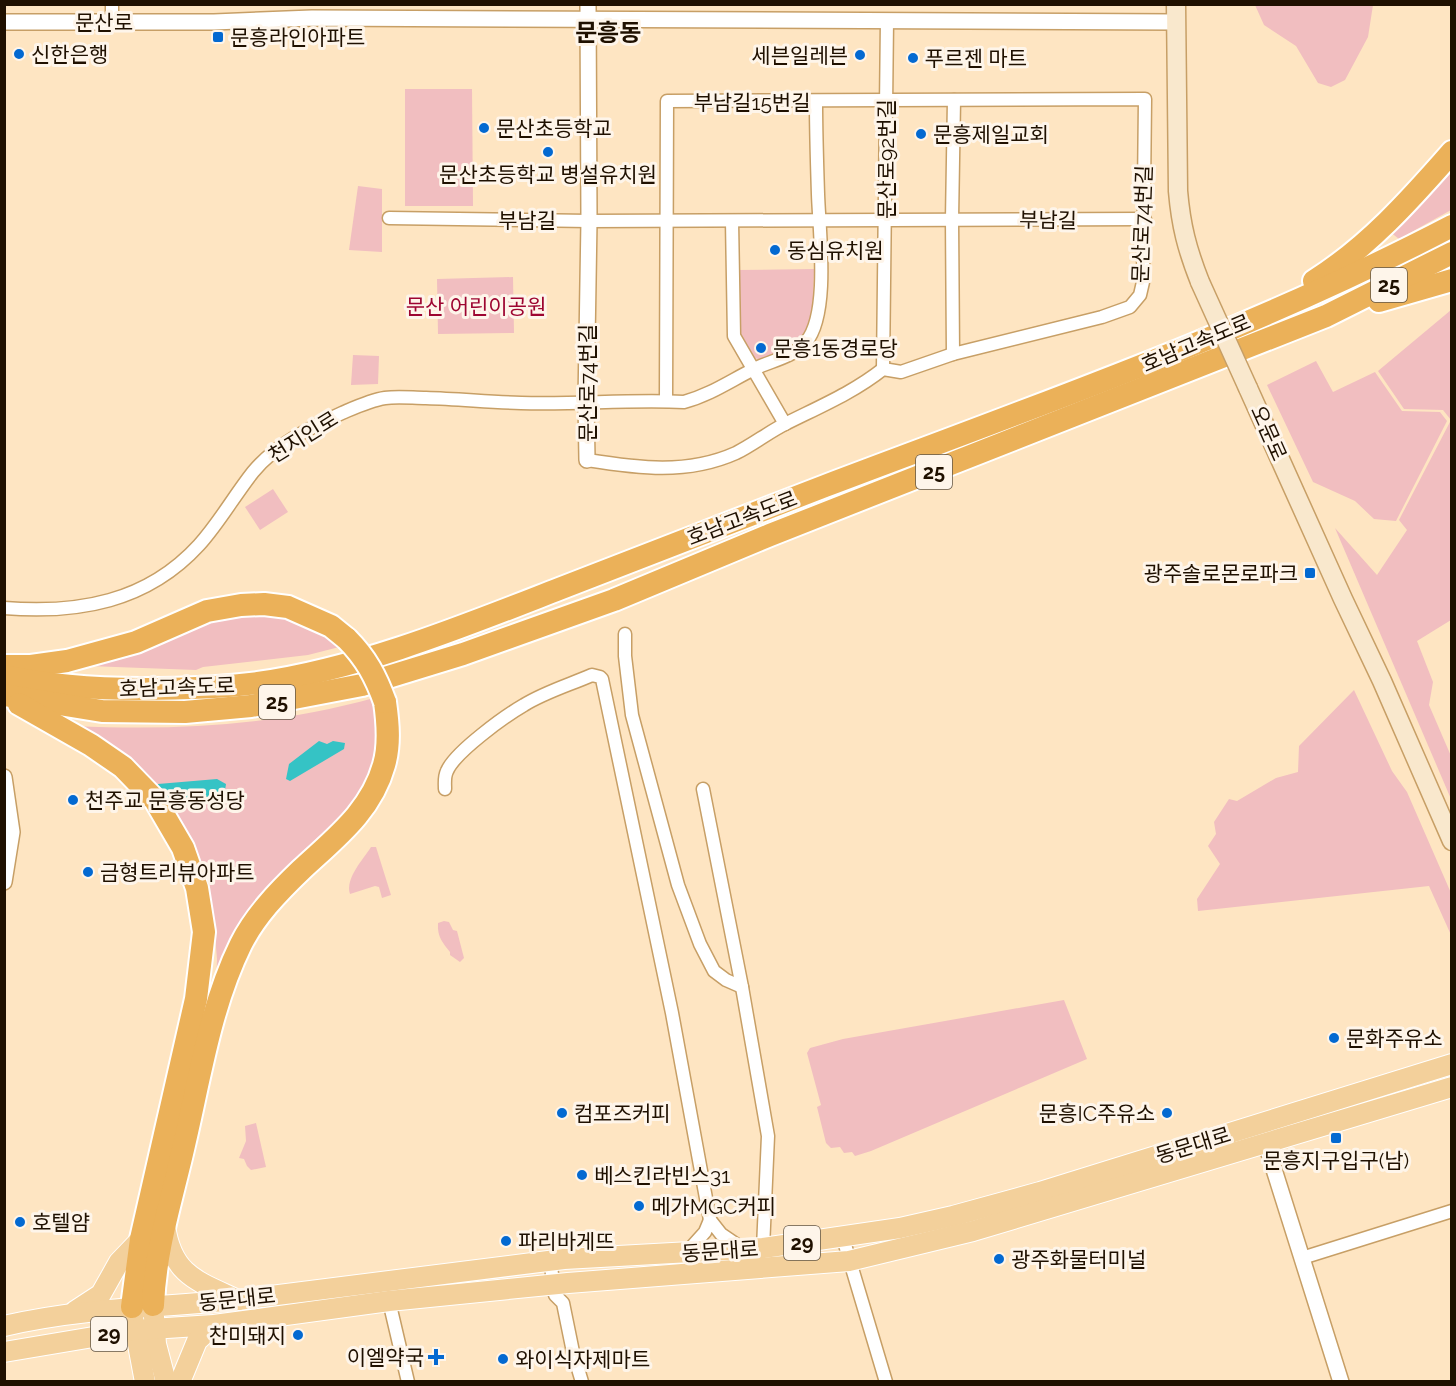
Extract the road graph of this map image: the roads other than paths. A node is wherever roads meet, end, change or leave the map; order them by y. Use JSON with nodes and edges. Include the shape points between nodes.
{"nodes":[{"id":1,"x":112,"y":4,"type":"edge"},
{"id":2,"x":588,"y":12,"type":"edge"},
{"id":3,"x":1176,"y":13,"type":"edge"},
{"id":4,"x":887,"y":20,"type":"junction"},
{"id":5,"x":4,"y":22,"type":"edge"},
{"id":6,"x":112,"y":22,"type":"junction"},
{"id":7,"x":1145,"y":99,"type":"joint"},
{"id":8,"x":954,"y":100,"type":"junction"},
{"id":9,"x":886,"y":101,"type":"junction"},
{"id":10,"x":816,"y":102,"type":"junction"},
{"id":11,"x":1452,"y":152,"type":"edge"},
{"id":12,"x":389,"y":218,"type":"dead end"},
{"id":13,"x":666,"y":219,"type":"junction"},
{"id":14,"x":818,"y":219,"type":"junction"},
{"id":15,"x":886,"y":219,"type":"junction"},
{"id":16,"x":952,"y":219,"type":"junction"},
{"id":17,"x":1145,"y":219,"type":"junction"},
{"id":18,"x":589,"y":221,"type":"junction"},
{"id":19,"x":732,"y":221,"type":"junction"},
{"id":20,"x":1452,"y":226,"type":"edge"},
{"id":21,"x":1452,"y":253,"type":"edge"},
{"id":22,"x":1452,"y":280,"type":"edge"},
{"id":23,"x":1326,"y":316,"type":"junction"},
{"id":24,"x":1251,"y":320,"type":"junction"},
{"id":25,"x":953,"y":354,"type":"junction"},
{"id":26,"x":754,"y":369,"type":"junction"},
{"id":27,"x":883,"y":369,"type":"junction"},
{"id":28,"x":666,"y":401,"type":"junction"},
{"id":29,"x":586,"y":402,"type":"junction"},
{"id":30,"x":785,"y":424,"type":"junction"},
{"id":31,"x":587,"y":460,"type":"joint"},
{"id":32,"x":4,"y":609,"type":"edge"},
{"id":33,"x":625,"y":634,"type":"dead end"},
{"id":34,"x":4,"y":666,"type":"edge"},
{"id":35,"x":4,"y":676,"type":"edge"},
{"id":36,"x":4,"y":696,"type":"edge"},
{"id":37,"x":4,"y":777,"type":"edge"},
{"id":38,"x":445,"y":789,"type":"dead end"},
{"id":39,"x":703,"y":789,"type":"dead end"},
{"id":40,"x":1452,"y":841,"type":"edge"},
{"id":41,"x":4,"y":882,"type":"edge"},
{"id":42,"x":742,"y":987,"type":"junction"},
{"id":43,"x":1452,"y":1064,"type":"edge"},
{"id":44,"x":1452,"y":1087,"type":"edge"},
{"id":45,"x":1263,"y":1134,"type":"junction"},
{"id":46,"x":1144,"y":1160,"type":"junction"},
{"id":47,"x":1101,"y":1192,"type":"junction"},
{"id":48,"x":1452,"y":1211,"type":"edge"},
{"id":49,"x":710,"y":1220,"type":"junction"},
{"id":50,"x":165,"y":1224,"type":"junction"},
{"id":51,"x":843,"y":1238,"type":"junction"},
{"id":52,"x":141,"y":1239,"type":"junction"},
{"id":53,"x":753,"y":1249,"type":"junction"},
{"id":54,"x":686,"y":1254,"type":"junction"},
{"id":55,"x":1302,"y":1258,"type":"junction"},
{"id":56,"x":557,"y":1259,"type":"junction"},
{"id":57,"x":849,"y":1261,"type":"junction"},
{"id":58,"x":561,"y":1284,"type":"junction"},
{"id":59,"x":238,"y":1300,"type":"junction"},
{"id":60,"x":389,"y":1300,"type":"junction"},
{"id":61,"x":142,"y":1306,"type":"junction"},
{"id":62,"x":71,"y":1313,"type":"junction"},
{"id":63,"x":214,"y":1325,"type":"junction"},
{"id":64,"x":4,"y":1326,"type":"edge"},
{"id":65,"x":154,"y":1329,"type":"junction"},
{"id":66,"x":135,"y":1330,"type":"junction"},
{"id":67,"x":95,"y":1336,"type":"junction"},
{"id":68,"x":4,"y":1352,"type":"edge"},
{"id":69,"x":143,"y":1372,"type":"edge"},
{"id":70,"x":166,"y":1382,"type":"edge"},
{"id":71,"x":180,"y":1382,"type":"edge"},
{"id":72,"x":408,"y":1382,"type":"edge"},
{"id":73,"x":582,"y":1382,"type":"edge"},
{"id":74,"x":886,"y":1382,"type":"edge"},
{"id":75,"x":1341,"y":1382,"type":"edge"}],
"edges":[{"from":1,"to":6,"type":"street"},
{"from":2,"to":4,"type":"street","name":"문산로"},
{"from":2,"to":6,"type":"street","name":"문산로"},
{"from":2,"to":18,"type":"street","name":"문산로74번길"},
{"from":3,"to":4,"type":"street","name":"문산로"},
{"from":3,"to":40,"type":"main road","name":"오문로","bridge":true,"via":[[1178,191],[1184,237],[1200,282]]},
{"from":4,"to":9,"type":"street","name":"문산로92번길"},
{"from":5,"to":6,"type":"street","name":"문산로"},
{"from":7,"to":8,"type":"street","name":"부남길15번길"},
{"from":7,"to":17,"type":"street","name":"문산로74번길"},
{"from":8,"to":9,"type":"street","name":"부남길15번길"},
{"from":8,"to":16,"type":"street"},
{"from":9,"to":10,"type":"street","name":"부남길15번길"},
{"from":9,"to":15,"type":"street","name":"문산로92번길"},
{"from":10,"to":13,"type":"street","name":"부남길15번길","via":[[667,101]]},
{"from":10,"to":14,"type":"street"},
{"from":11,"to":24,"type":"highway","via":[[1361,247]]},
{"from":12,"to":18,"type":"street","name":"부남길"},
{"from":13,"to":18,"type":"street","name":"부남길"},
{"from":13,"to":19,"type":"street","name":"부남길"},
{"from":13,"to":28,"type":"street"},
{"from":14,"to":15,"type":"street","name":"부남길"},
{"from":14,"to":19,"type":"street","name":"부남길"},
{"from":14,"to":26,"type":"street","name":"천지인로","via":[[821,270],[815,326],[798,349]]},
{"from":15,"to":16,"type":"street","name":"부남길"},
{"from":15,"to":27,"type":"street","name":"문산로92번길"},
{"from":16,"to":17,"type":"street","name":"부남길"},
{"from":16,"to":25,"type":"street"},
{"from":17,"to":25,"type":"street","name":"문산로74번길","via":[[1143,282],[1140,295],[1130,307]]},
{"from":18,"to":29,"type":"street","name":"문산로74번길"},
{"from":19,"to":26,"type":"street","via":[[734,336]]},
{"from":20,"to":24,"type":"highway","name":"호남고속도로","number":"25","via":[[1365,270]]},
{"from":21,"to":23,"type":"highway","name":"호남고속도로","number":"25"},
{"from":22,"to":23,"type":"highway"},
{"from":23,"to":36,"type":"highway","name":"호남고속도로","number":"25","via":[[614,600],[362,685],[251,706],[185,712],[102,711]]},
{"from":24,"to":35,"type":"highway","name":"호남고속도로","number":"25","via":[[1130,371],[522,603],[366,658],[258,683],[172,689],[96,689]]},
{"from":25,"to":27,"type":"street","name":"문산로74번길","via":[[901,372]]},
{"from":26,"to":28,"type":"street","name":"천지인로","via":[[704,397]]},
{"from":26,"to":30,"type":"street"},
{"from":27,"to":30,"type":"street","name":"문산로74번길","via":[[844,395]]},
{"from":28,"to":29,"type":"street","name":"천지인로"},
{"from":29,"to":31,"type":"street","name":"문산로74번길"},
{"from":29,"to":32,"type":"street","name":"천지인로","via":[[393,397],[362,405],[320,424],[264,460],[198,546],[151,584],[101,604],[71,609]]},
{"from":30,"to":31,"type":"street","name":"문산로74번길","via":[[736,453],[683,468],[645,469]]},
{"from":33,"to":42,"type":"street","via":[[632,715],[678,885],[714,970]]},
{"from":34,"to":50,"type":"highway","bridge":true,"via":[[67,661],[136,642],[207,611],[264,604],[288,607],[331,626],[362,654],[385,702],[387,744],[374,790],[337,839],[266,906],[242,943],[219,996]]},
{"from":36,"to":52,"type":"highway","via":[[123,767],[155,800],[183,848],[196,888],[204,932],[196,999]]},
{"from":37,"to":41,"type":"street","via":[[12,832]]},
{"from":38,"to":49,"type":"street","via":[[450,765],[507,716],[535,699],[592,675],[600,677],[672,1013]]},
{"from":39,"to":42,"type":"street"},
{"from":42,"to":53,"type":"street","via":[[768,1136]]},
{"from":43,"to":45,"type":"main road","name":"동문대로","number":"29"},
{"from":44,"to":45,"type":"main road","name":"동문대로","number":"29"},
{"from":45,"to":46,"type":"main road","name":"동문대로","number":"29"},
{"from":45,"to":47,"type":"main road","name":"동문대로","number":"29"},
{"from":45,"to":55,"type":"street"},
{"from":46,"to":47,"type":"main road","via":[[1146,1168],[1115,1179]]},
{"from":46,"to":51,"type":"main road","name":"동문대로","number":"29","via":[[953,1216]]},
{"from":47,"to":57,"type":"main road","name":"동문대로","number":"29","via":[[974,1231]]},
{"from":48,"to":55,"type":"street"},
{"from":49,"to":53,"type":"street","via":[[721,1234]]},
{"from":49,"to":54,"type":"street"},
{"from":50,"to":59,"type":"main road","via":[[172,1256],[183,1269],[194,1280]]},
{"from":50,"to":61,"type":"highway","via":[[154,1281]]},
{"from":51,"to":53,"type":"main road","name":"동문대로","number":"29"},
{"from":51,"to":57,"type":"street"},
{"from":52,"to":61,"type":"highway"},
{"from":52,"to":62,"type":"main road","via":[[119,1262],[101,1294]]},
{"from":53,"to":54,"type":"main road","name":"동문대로","number":"29"},
{"from":54,"to":56,"type":"main road","name":"동문대로","number":"29"},
{"from":55,"to":75,"type":"street"},
{"from":56,"to":58,"type":"street"},
{"from":56,"to":59,"type":"main road","name":"동문대로","number":"29"},
{"from":57,"to":58,"type":"main road","name":"동문대로","number":"29"},
{"from":57,"to":74,"type":"street"},
{"from":58,"to":60,"type":"main road","name":"동문대로","number":"29"},
{"from":58,"to":73,"type":"street","via":[[555,1295],[562,1303]]},
{"from":59,"to":61,"type":"main road","name":"동문대로","number":"29"},
{"from":60,"to":63,"type":"main road","name":"동문대로","number":"29"},
{"from":60,"to":72,"type":"street"},
{"from":61,"to":62,"type":"main road","name":"동문대로","number":"29"},
{"from":61,"to":65,"type":"main road"},
{"from":61,"to":66,"type":"main road"},
{"from":62,"to":64,"type":"main road","name":"동문대로","number":"29"},
{"from":63,"to":65,"type":"main road","name":"동문대로","number":"29"},
{"from":63,"to":71,"type":"main road","via":[[197,1341]]},
{"from":65,"to":66,"type":"main road","name":"동문대로","number":"29"},
{"from":65,"to":70,"type":"main road"},
{"from":66,"to":67,"type":"main road","name":"동문대로","number":"29"},
{"from":66,"to":69,"type":"main road"},
{"from":67,"to":68,"type":"main road","name":"동문대로","number":"29"},
{"from":67,"to":69,"type":"main road","via":[[129,1351]]}]}
